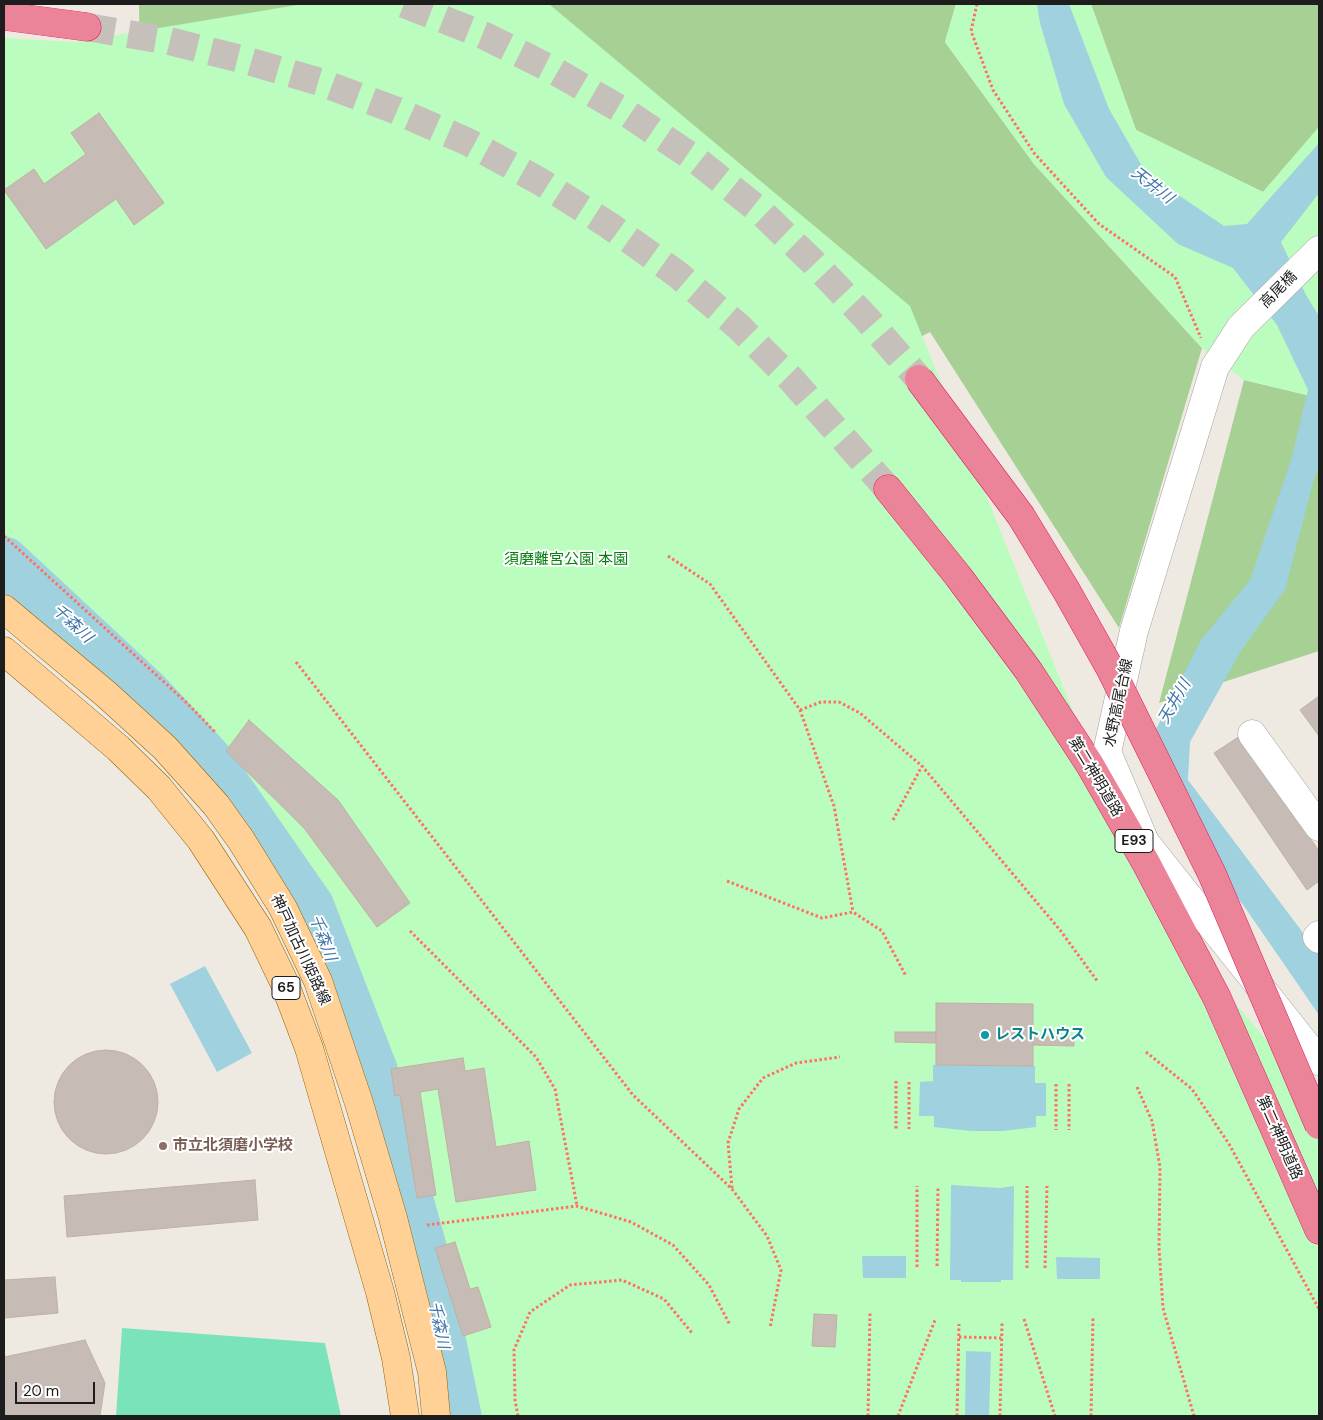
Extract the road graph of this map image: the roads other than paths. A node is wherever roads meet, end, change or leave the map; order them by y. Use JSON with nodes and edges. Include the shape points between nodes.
{"nodes":[{"id":1,"x":4,"y":16,"type":"edge"},
{"id":2,"x":87,"y":27,"type":"tunnel mouth"},
{"id":3,"x":1318,"y":251,"type":"edge"},
{"id":4,"x":1241,"y":327,"type":"joint"},
{"id":5,"x":918,"y":379,"type":"tunnel mouth"},
{"id":6,"x":888,"y":489,"type":"tunnel mouth"},
{"id":7,"x":4,"y":609,"type":"edge"},
{"id":8,"x":4,"y":651,"type":"edge"},
{"id":9,"x":1252,"y":734,"type":"dead end"},
{"id":10,"x":1319,"y":827,"type":"edge"},
{"id":11,"x":1318,"y":1053,"type":"edge"},
{"id":12,"x":1319,"y":1125,"type":"edge"},
{"id":13,"x":1319,"y":1230,"type":"edge"},
{"id":14,"x":405,"y":1416,"type":"edge"},
{"id":15,"x":436,"y":1416,"type":"edge"}],
"edges":[{"from":1,"to":2,"type":"highway"},
{"from":3,"to":4,"type":"street","name":"高尾橋"},
{"from":4,"to":11,"type":"street","name":"水野高尾台線","via":[[1215,367],[1134,631],[1107,752],[1145,842]]},
{"from":5,"to":12,"type":"highway","bridge":true,"via":[[1021,516],[1111,670],[1212,874]]},
{"from":6,"to":13,"type":"highway","name":"第二神明道路","number":"E93","via":[[1028,670],[1090,765],[1217,998]]},
{"from":7,"to":15,"type":"main road","name":"神戸加古川姫路線","number":"65","via":[[121,707],[170,754],[222,812],[283,908],[318,981],[359,1102],[430,1364]]},
{"from":8,"to":14,"type":"main road","name":"神戸加古川姫路線","number":"65","via":[[118,748],[159,788],[191,825],[258,928],[284,982],[323,1096],[380,1292],[396,1358]]},
{"from":9,"to":10,"type":"street"}]}
